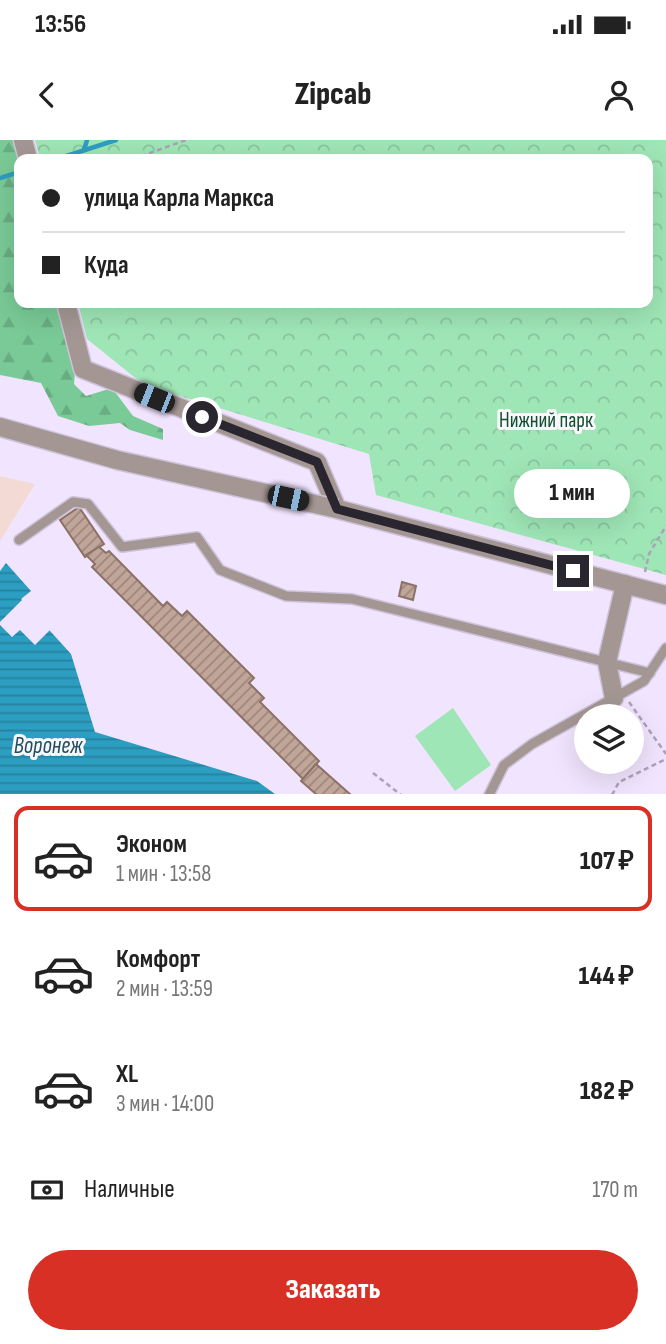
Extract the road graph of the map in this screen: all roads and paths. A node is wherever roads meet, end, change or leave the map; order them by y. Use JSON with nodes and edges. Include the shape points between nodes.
{"nodes":[{"id":1,"x":186,"y":140,"type":"edge"},
{"id":2,"x":147,"y":154,"type":"edge"},
{"id":3,"x":67,"y":308,"type":"edge"},
{"id":4,"x":0,"y":428,"type":"edge"},
{"id":5,"x":337,"y":509,"type":"junction"},
{"id":6,"x":666,"y":526,"type":"edge"},
{"id":7,"x":19,"y":540,"type":"dead end"},
{"id":8,"x":633,"y":586,"type":"junction"},
{"id":9,"x":666,"y":595,"type":"edge"},
{"id":10,"x":666,"y":648,"type":"edge"},
{"id":11,"x":607,"y":662,"type":"junction"},
{"id":12,"x":650,"y":673,"type":"junction"},
{"id":13,"x":618,"y":696,"type":"junction"},
{"id":14,"x":666,"y":757,"type":"edge"},
{"id":15,"x":373,"y":773,"type":"dead end"},
{"id":16,"x":401,"y":794,"type":"edge"},
{"id":17,"x":489,"y":794,"type":"edge"},
{"id":18,"x":612,"y":794,"type":"edge"}],
"edges":[{"from":1,"to":2,"type":"path"},
{"from":3,"to":5,"type":"street","via":[[83,369],[317,462]]},
{"from":4,"to":5,"type":"street","bridge":true,"via":[[117,460]]},
{"from":5,"to":8,"type":"street"},
{"from":6,"to":8,"type":"path"},
{"from":7,"to":11,"type":"lane","via":[[73,502],[88,504],[122,547],[197,537],[220,570],[286,596],[352,599]]},
{"from":8,"to":9,"type":"street"},
{"from":8,"to":11,"type":"street"},
{"from":10,"to":12,"type":"lane"},
{"from":11,"to":12,"type":"lane"},
{"from":11,"to":13,"type":"street"},
{"from":12,"to":13,"type":"lane","via":[[645,681]]},
{"from":13,"to":14,"type":"path"},
{"from":13,"to":17,"type":"lane","via":[[510,760]]},
{"from":14,"to":18,"type":"path","via":[[619,782]]},
{"from":15,"to":16,"type":"path"}]}
